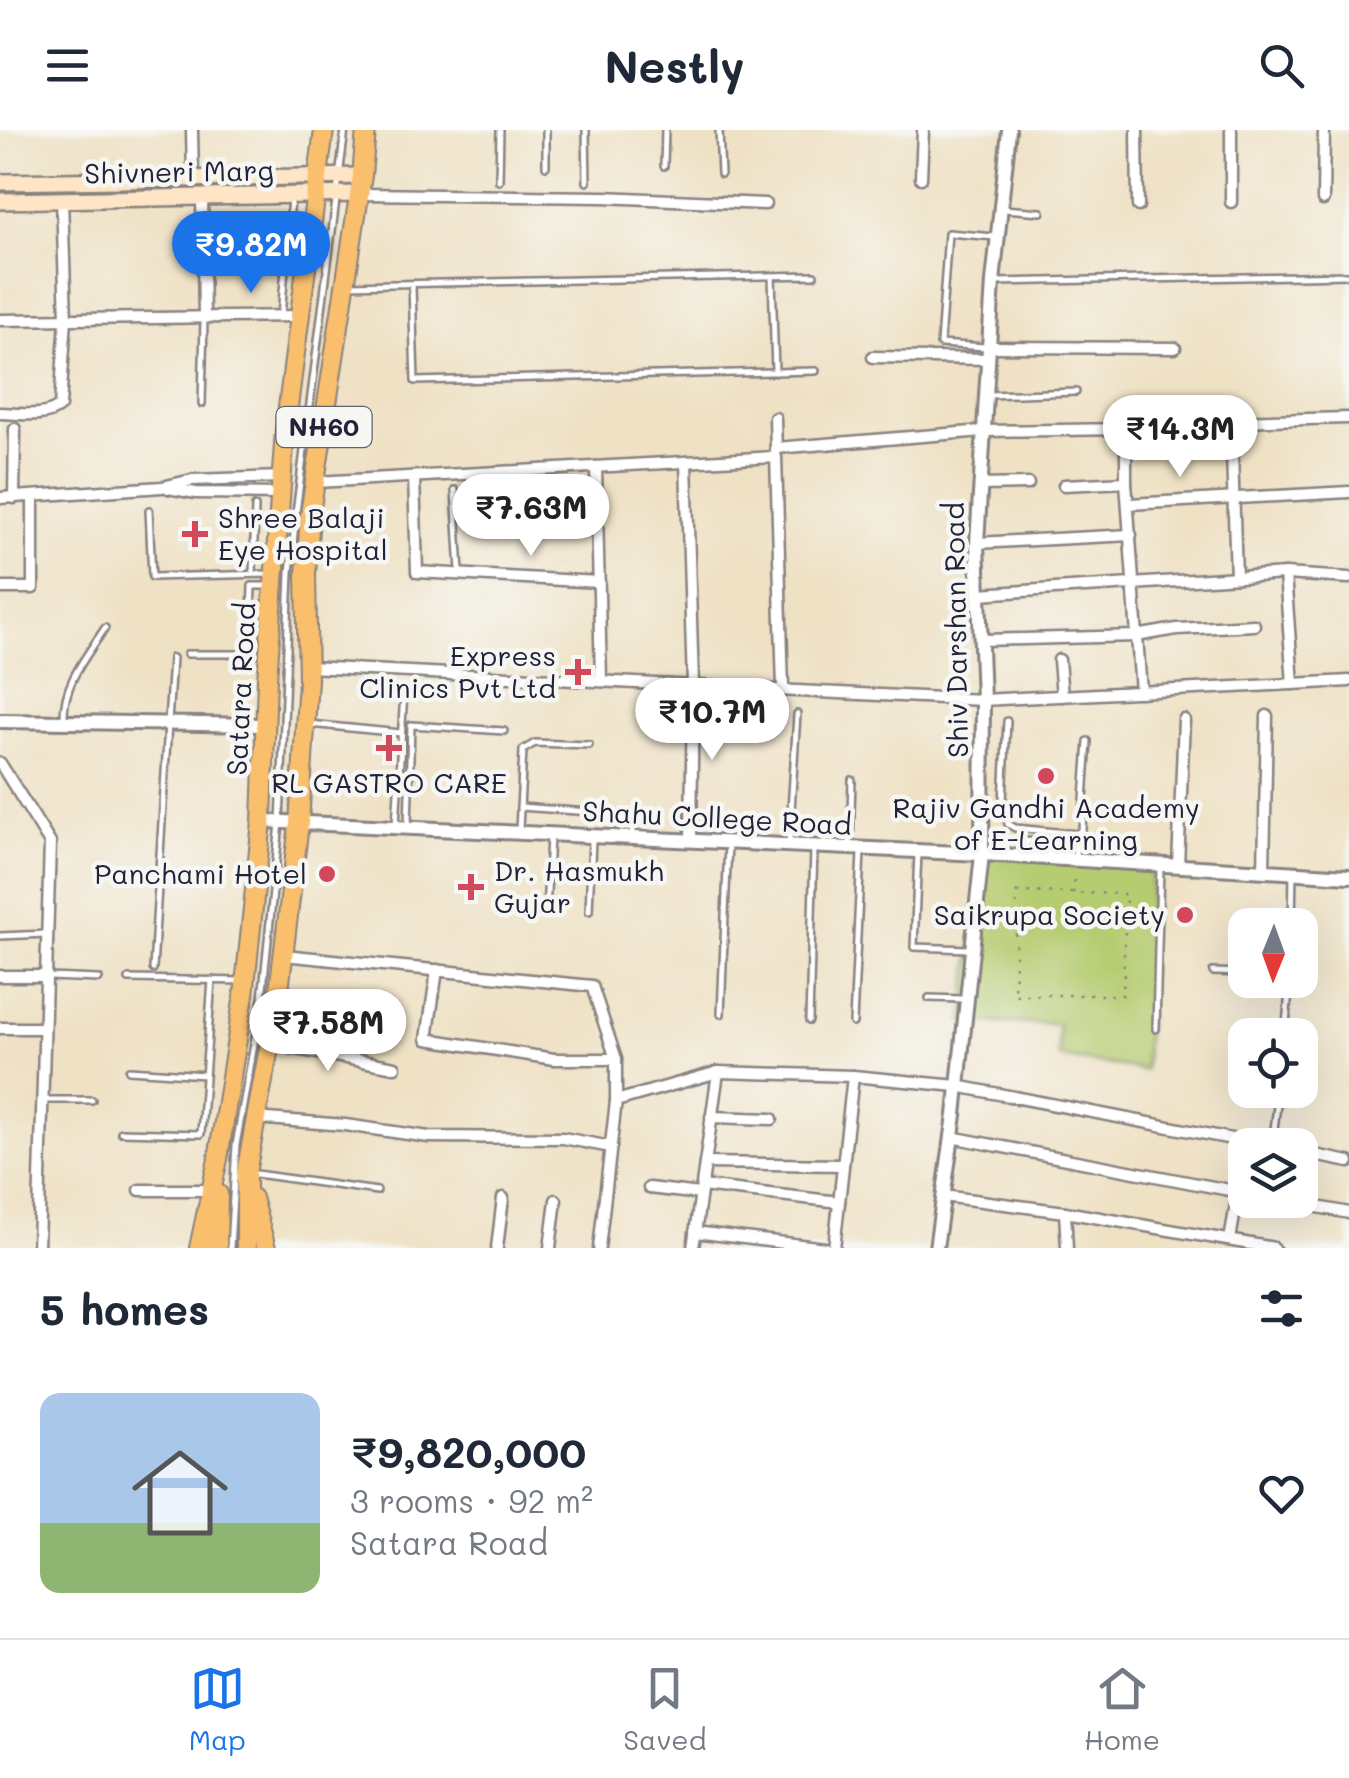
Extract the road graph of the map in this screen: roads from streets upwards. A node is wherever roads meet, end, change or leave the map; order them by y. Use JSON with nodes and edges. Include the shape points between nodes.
{"nodes":[{"id":1,"x":192,"y":130,"type":"edge"},
{"id":2,"x":324,"y":130,"type":"edge"},
{"id":3,"x":366,"y":130,"type":"edge"},
{"id":4,"x":922,"y":130,"type":"edge"},
{"id":5,"x":1009,"y":130,"type":"edge"},
{"id":6,"x":1137,"y":130,"type":"edge"},
{"id":7,"x":1231,"y":130,"type":"edge"},
{"id":8,"x":1324,"y":130,"type":"edge"},
{"id":9,"x":193,"y":178,"type":"junction"},
{"id":10,"x":921,"y":178,"type":"dead end"},
{"id":11,"x":0,"y":182,"type":"edge"},
{"id":12,"x":317,"y":185,"type":"junction"},
{"id":13,"x":360,"y":185,"type":"junction"},
{"id":14,"x":202,"y":196,"type":"junction"},
{"id":15,"x":62,"y":199,"type":"junction"},
{"id":16,"x":0,"y":200,"type":"edge"},
{"id":17,"x":1324,"y":200,"type":"dead end"},
{"id":18,"x":1231,"y":202,"type":"dead end"},
{"id":19,"x":765,"y":204,"type":"dead end"},
{"id":20,"x":1138,"y":206,"type":"dead end"},
{"id":21,"x":290,"y":316,"type":"junction"},
{"id":22,"x":204,"y":317,"type":"junction"},
{"id":23,"x":66,"y":319,"type":"junction"},
{"id":24,"x":0,"y":320,"type":"edge"},
{"id":25,"x":1175,"y":348,"type":"dead end"},
{"id":26,"x":989,"y":353,"type":"junction"},
{"id":27,"x":874,"y":358,"type":"dead end"},
{"id":28,"x":0,"y":414,"type":"edge"},
{"id":29,"x":775,"y":418,"type":"dead end"},
{"id":30,"x":1349,"y":418,"type":"edge"},
{"id":31,"x":1231,"y":421,"type":"junction"},
{"id":32,"x":16,"y":429,"type":"dead end"},
{"id":33,"x":1126,"y":429,"type":"junction"},
{"id":34,"x":984,"y":431,"type":"junction"},
{"id":35,"x":776,"y":452,"type":"junction"},
{"id":36,"x":686,"y":462,"type":"junction"},
{"id":37,"x":596,"y":467,"type":"junction"},
{"id":38,"x":414,"y":476,"type":"junction"},
{"id":39,"x":316,"y":482,"type":"junction"},
{"id":40,"x":1126,"y":482,"type":"junction"},
{"id":41,"x":1028,"y":484,"type":"dead end"},
{"id":42,"x":980,"y":485,"type":"junction"},
{"id":43,"x":1064,"y":485,"type":"dead end"},
{"id":44,"x":281,"y":486,"type":"junction"},
{"id":45,"x":1349,"y":492,"type":"edge"},
{"id":46,"x":0,"y":498,"type":"edge"},
{"id":47,"x":14,"y":498,"type":"junction"},
{"id":48,"x":33,"y":498,"type":"junction"},
{"id":49,"x":1234,"y":498,"type":"junction"},
{"id":50,"x":1129,"y":504,"type":"junction"},
{"id":51,"x":1131,"y":535,"type":"junction"},
{"id":52,"x":977,"y":543,"type":"junction"},
{"id":53,"x":1286,"y":574,"type":"junction"},
{"id":54,"x":1236,"y":577,"type":"junction"},
{"id":55,"x":1349,"y":578,"type":"edge"},
{"id":56,"x":598,"y":582,"type":"junction"},
{"id":57,"x":1133,"y":583,"type":"junction"},
{"id":58,"x":0,"y":588,"type":"edge"},
{"id":59,"x":979,"y":594,"type":"junction"},
{"id":60,"x":1254,"y":625,"type":"dead end"},
{"id":61,"x":1136,"y":636,"type":"junction"},
{"id":62,"x":981,"y":640,"type":"junction"},
{"id":63,"x":1058,"y":660,"type":"dead end"},
{"id":64,"x":308,"y":667,"type":"junction"},
{"id":65,"x":600,"y":680,"type":"junction"},
{"id":66,"x":1349,"y":681,"type":"edge"},
{"id":67,"x":693,"y":684,"type":"junction"},
{"id":68,"x":1292,"y":684,"type":"junction"},
{"id":69,"x":782,"y":688,"type":"junction"},
{"id":70,"x":1141,"y":692,"type":"junction"},
{"id":71,"x":1062,"y":696,"type":"junction"},
{"id":72,"x":984,"y":700,"type":"junction"},
{"id":73,"x":1267,"y":716,"type":"dead end"},
{"id":74,"x":1184,"y":720,"type":"dead end"},
{"id":75,"x":0,"y":721,"type":"edge"},
{"id":76,"x":266,"y":725,"type":"junction"},
{"id":77,"x":0,"y":763,"type":"edge"},
{"id":78,"x":271,"y":822,"type":"junction"},
{"id":79,"x":300,"y":824,"type":"junction"},
{"id":80,"x":691,"y":841,"type":"junction"},
{"id":81,"x":982,"y":854,"type":"junction"},
{"id":82,"x":1178,"y":866,"type":"junction"},
{"id":83,"x":1264,"y":871,"type":"junction"},
{"id":84,"x":1349,"y":876,"type":"edge"},
{"id":85,"x":284,"y":955,"type":"junction"},
{"id":86,"x":437,"y":970,"type":"junction"},
{"id":87,"x":0,"y":976,"type":"edge"},
{"id":88,"x":46,"y":976,"type":"junction"},
{"id":89,"x":0,"y":1028,"type":"edge"},
{"id":90,"x":44,"y":1028,"type":"junction"},
{"id":91,"x":269,"y":1044,"type":"junction"},
{"id":92,"x":616,"y":1059,"type":"junction"},
{"id":93,"x":395,"y":1067,"type":"dead end"},
{"id":94,"x":718,"y":1072,"type":"junction"},
{"id":95,"x":853,"y":1076,"type":"junction"},
{"id":96,"x":956,"y":1086,"type":"junction"},
{"id":97,"x":616,"y":1101,"type":"junction"},
{"id":98,"x":712,"y":1117,"type":"junction"},
{"id":99,"x":254,"y":1118,"type":"junction"},
{"id":100,"x":772,"y":1119,"type":"dead end"},
{"id":101,"x":952,"y":1137,"type":"junction"},
{"id":102,"x":1228,"y":1138,"type":"edge"},
{"id":103,"x":611,"y":1147,"type":"junction"},
{"id":104,"x":1318,"y":1156,"type":"edge"},
{"id":105,"x":218,"y":1159,"type":"junction"},
{"id":106,"x":705,"y":1162,"type":"junction"},
{"id":107,"x":1349,"y":1162,"type":"edge"},
{"id":108,"x":843,"y":1165,"type":"junction"},
{"id":109,"x":246,"y":1173,"type":"junction"},
{"id":110,"x":649,"y":1188,"type":"dead end"},
{"id":111,"x":1228,"y":1189,"type":"edge"},
{"id":112,"x":140,"y":1190,"type":"dead end"},
{"id":113,"x":211,"y":1190,"type":"junction"},
{"id":114,"x":701,"y":1190,"type":"junction"},
{"id":115,"x":944,"y":1196,"type":"junction"},
{"id":116,"x":503,"y":1198,"type":"dead end"},
{"id":117,"x":556,"y":1200,"type":"dead end"},
{"id":118,"x":839,"y":1202,"type":"junction"},
{"id":119,"x":1318,"y":1207,"type":"edge"},
{"id":120,"x":1065,"y":1212,"type":"junction"},
{"id":121,"x":1349,"y":1213,"type":"edge"},
{"id":122,"x":1236,"y":1218,"type":"edge"},
{"id":123,"x":695,"y":1232,"type":"junction"},
{"id":124,"x":217,"y":1239,"type":"edge"},
{"id":125,"x":1230,"y":1240,"type":"junction"},
{"id":126,"x":38,"y":1248,"type":"edge"},
{"id":127,"x":199,"y":1248,"type":"edge"},
{"id":128,"x":246,"y":1248,"type":"edge"},
{"id":129,"x":266,"y":1248,"type":"edge"},
{"id":130,"x":497,"y":1248,"type":"edge"},
{"id":131,"x":550,"y":1248,"type":"edge"},
{"id":132,"x":599,"y":1248,"type":"edge"},
{"id":133,"x":692,"y":1248,"type":"edge"},
{"id":134,"x":826,"y":1248,"type":"edge"},
{"id":135,"x":834,"y":1248,"type":"edge"},
{"id":136,"x":936,"y":1248,"type":"edge"},
{"id":137,"x":1067,"y":1248,"type":"edge"},
{"id":138,"x":1274,"y":1248,"type":"edge"}],
"edges":[{"from":1,"to":9,"type":"street"},
{"from":2,"to":12,"type":"highway","name":"Satara Road","number":"NH60"},
{"from":3,"to":13,"type":"highway","number":"NH60"},
{"from":4,"to":10,"type":"street"},
{"from":5,"to":26,"type":"street","name":"Shiv Darshan Road"},
{"from":6,"to":20,"type":"street"},
{"from":7,"to":18,"type":"street"},
{"from":8,"to":17,"type":"street"},
{"from":9,"to":11,"type":"main road","name":"Shivneri Marg"},
{"from":9,"to":12,"type":"main road","name":"Shivneri Marg"},
{"from":12,"to":13,"type":"main road","name":"Shivneri Marg","via":[[340,176]]},
{"from":12,"to":13,"type":"main road","name":"Shivneri Marg","via":[[337,194]]},
{"from":12,"to":14,"type":"main road","name":"Shivneri Marg","via":[[292,195]]},
{"from":12,"to":21,"type":"highway","name":"Satara Road","number":"NH60"},
{"from":13,"to":19,"type":"street"},
{"from":13,"to":39,"type":"highway","number":"NH60"},
{"from":14,"to":15,"type":"main road","name":"Shivneri Marg"},
{"from":14,"to":22,"type":"street"},
{"from":15,"to":16,"type":"main road","name":"Shivneri Marg"},
{"from":15,"to":23,"type":"street"},
{"from":21,"to":22,"type":"street"},
{"from":21,"to":44,"type":"highway","name":"Satara Road","number":"NH60"},
{"from":22,"to":23,"type":"street"},
{"from":23,"to":24,"type":"street"},
{"from":23,"to":28,"type":"street","via":[[58,409]]},
{"from":25,"to":26,"type":"street"},
{"from":26,"to":27,"type":"street"},
{"from":26,"to":34,"type":"street","name":"Shiv Darshan Road"},
{"from":29,"to":35,"type":"street"},
{"from":30,"to":31,"type":"street"},
{"from":31,"to":33,"type":"street"},
{"from":31,"to":49,"type":"street"},
{"from":32,"to":47,"type":"street"},
{"from":33,"to":34,"type":"street"},
{"from":33,"to":40,"type":"street"},
{"from":34,"to":35,"type":"street"},
{"from":34,"to":42,"type":"street","name":"Shiv Darshan Road"},
{"from":35,"to":36,"type":"street"},
{"from":35,"to":69,"type":"street"},
{"from":36,"to":37,"type":"street"},
{"from":36,"to":67,"type":"street"},
{"from":37,"to":38,"type":"street"},
{"from":37,"to":56,"type":"street"},
{"from":38,"to":39,"type":"street"},
{"from":38,"to":56,"type":"street","via":[[416,572]]},
{"from":39,"to":64,"type":"highway","number":"NH60","via":[[306,575]]},
{"from":40,"to":43,"type":"street"},
{"from":40,"to":50,"type":"street"},
{"from":41,"to":42,"type":"street"},
{"from":42,"to":52,"type":"street","name":"Shiv Darshan Road"},
{"from":44,"to":48,"type":"street"},
{"from":44,"to":76,"type":"highway","name":"Satara Road","number":"NH60"},
{"from":45,"to":49,"type":"street"},
{"from":46,"to":47,"type":"street"},
{"from":47,"to":48,"type":"street"},
{"from":48,"to":58,"type":"street","via":[[33,588]]},
{"from":49,"to":50,"type":"street"},
{"from":49,"to":54,"type":"street"},
{"from":50,"to":51,"type":"street"},
{"from":51,"to":52,"type":"street"},
{"from":51,"to":57,"type":"street"},
{"from":52,"to":59,"type":"street","name":"Shiv Darshan Road"},
{"from":53,"to":54,"type":"street"},
{"from":53,"to":55,"type":"street"},
{"from":53,"to":68,"type":"street"},
{"from":54,"to":57,"type":"street"},
{"from":56,"to":65,"type":"street"},
{"from":57,"to":59,"type":"street"},
{"from":57,"to":61,"type":"street"},
{"from":59,"to":62,"type":"street","name":"Shiv Darshan Road"},
{"from":60,"to":61,"type":"street"},
{"from":61,"to":62,"type":"street"},
{"from":61,"to":70,"type":"street"},
{"from":62,"to":72,"type":"street","name":"Shiv Darshan Road"},
{"from":63,"to":71,"type":"street"},
{"from":64,"to":65,"type":"street"},
{"from":64,"to":79,"type":"highway","number":"NH60"},
{"from":65,"to":67,"type":"street"},
{"from":66,"to":68,"type":"street"},
{"from":67,"to":69,"type":"street"},
{"from":67,"to":80,"type":"street"},
{"from":68,"to":70,"type":"street"},
{"from":69,"to":72,"type":"street"},
{"from":70,"to":71,"type":"street"},
{"from":71,"to":72,"type":"street"},
{"from":72,"to":81,"type":"street","name":"Shiv Darshan Road"},
{"from":73,"to":83,"type":"street"},
{"from":74,"to":82,"type":"street"},
{"from":75,"to":76,"type":"street"},
{"from":76,"to":78,"type":"highway","name":"Satara Road","number":"NH60"},
{"from":77,"to":88,"type":"street","via":[[50,843]]},
{"from":78,"to":79,"type":"street","name":"Shahu College Road"},
{"from":78,"to":105,"type":"highway","name":"Satara Road","number":"NH60"},
{"from":79,"to":80,"type":"street","name":"Shahu College Road"},
{"from":79,"to":85,"type":"highway","number":"NH60"},
{"from":80,"to":81,"type":"street","name":"Shahu College Road"},
{"from":81,"to":82,"type":"street","name":"Shahu College Road"},
{"from":81,"to":96,"type":"street","name":"Shiv Darshan Road"},
{"from":82,"to":83,"type":"street","name":"Shahu College Road"},
{"from":83,"to":84,"type":"street","name":"Shahu College Road"},
{"from":85,"to":86,"type":"street"},
{"from":85,"to":91,"type":"highway","number":"NH60"},
{"from":86,"to":92,"type":"street","via":[[592,986]]},
{"from":86,"to":92,"type":"street","via":[[427,1039],[554,1059]]},
{"from":87,"to":88,"type":"street"},
{"from":88,"to":90,"type":"street"},
{"from":89,"to":90,"type":"street"},
{"from":90,"to":126,"type":"street"},
{"from":91,"to":93,"type":"street"},
{"from":91,"to":99,"type":"highway","number":"NH60"},
{"from":92,"to":97,"type":"street"},
{"from":94,"to":95,"type":"street"},
{"from":94,"to":97,"type":"street"},
{"from":94,"to":98,"type":"street"},
{"from":95,"to":96,"type":"street"},
{"from":95,"to":108,"type":"street"},
{"from":96,"to":101,"type":"street","name":"Shiv Darshan Road"},
{"from":96,"to":102,"type":"street"},
{"from":97,"to":103,"type":"street"},
{"from":98,"to":100,"type":"street"},
{"from":98,"to":106,"type":"street"},
{"from":99,"to":103,"type":"street","via":[[430,1137],[563,1138]]},
{"from":99,"to":109,"type":"highway","number":"NH60"},
{"from":101,"to":111,"type":"street"},
{"from":101,"to":115,"type":"street","name":"Shiv Darshan Road"},
{"from":103,"to":132,"type":"street"},
{"from":104,"to":107,"type":"street"},
{"from":105,"to":113,"type":"highway","name":"Satara Road","number":"NH60"},
{"from":105,"to":124,"type":"highway"},
{"from":106,"to":108,"type":"street"},
{"from":106,"to":114,"type":"street"},
{"from":108,"to":118,"type":"street"},
{"from":109,"to":128,"type":"highway","number":"NH60"},
{"from":109,"to":129,"type":"highway"},
{"from":110,"to":114,"type":"street"},
{"from":112,"to":113,"type":"street"},
{"from":113,"to":127,"type":"highway","name":"Satara Road","number":"NH60"},
{"from":114,"to":118,"type":"street"},
{"from":114,"to":123,"type":"street"},
{"from":115,"to":120,"type":"street"},
{"from":115,"to":136,"type":"street","name":"Shiv Darshan Road"},
{"from":116,"to":130,"type":"street"},
{"from":117,"to":131,"type":"street"},
{"from":118,"to":135,"type":"street"},
{"from":119,"to":121,"type":"street"},
{"from":120,"to":125,"type":"street"},
{"from":120,"to":137,"type":"street"},
{"from":122,"to":125,"type":"street"},
{"from":123,"to":133,"type":"street"},
{"from":123,"to":134,"type":"street"},
{"from":125,"to":138,"type":"street"}]}
